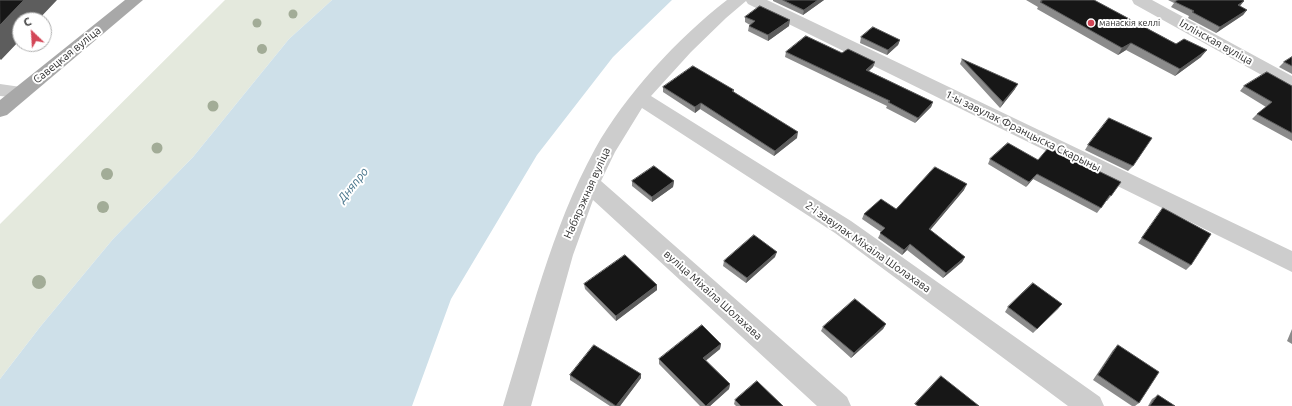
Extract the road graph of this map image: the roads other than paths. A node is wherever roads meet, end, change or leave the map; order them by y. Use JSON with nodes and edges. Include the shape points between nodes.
{"nodes":[{"id":1,"x":135,"y":0,"type":"edge"},
{"id":2,"x":738,"y":0,"type":"edge"},
{"id":3,"x":754,"y":0,"type":"edge"},
{"id":4,"x":1140,"y":0,"type":"edge"},
{"id":5,"x":1292,"y":84,"type":"edge"},
{"id":6,"x":0,"y":90,"type":"edge"},
{"id":7,"x":21,"y":92,"type":"junction"},
{"id":8,"x":639,"y":96,"type":"junction"},
{"id":9,"x":0,"y":110,"type":"edge"},
{"id":10,"x":589,"y":183,"type":"junction"},
{"id":11,"x":1292,"y":262,"type":"edge"},
{"id":12,"x":517,"y":406,"type":"edge"},
{"id":13,"x":837,"y":406,"type":"edge"},
{"id":14,"x":1090,"y":406,"type":"edge"}],
"edges":[{"from":1,"to":7,"type":"main road","name":"Савецкая вуліца"},
{"from":2,"to":8,"type":"street","name":"Набярэжная вуліца","via":[[720,14]]},
{"from":3,"to":11,"type":"street","name":"1-ы завулак Францыска Скарыны"},
{"from":4,"to":5,"type":"street","name":"Іллінская вуліца"},
{"from":6,"to":7,"type":"street"},
{"from":7,"to":9,"type":"main road","name":"Савецкая вуліца"},
{"from":8,"to":10,"type":"street","name":"Набярэжная вуліца","via":[[605,150]]},
{"from":8,"to":14,"type":"street","name":"2-і завулак Міхаіла Шолахава","via":[[843,227]]},
{"from":10,"to":12,"type":"street","name":"Набярэжная вуліца","via":[[561,255]]},
{"from":10,"to":13,"type":"street","name":"вуліца Міхаіла Шолахава"}]}
